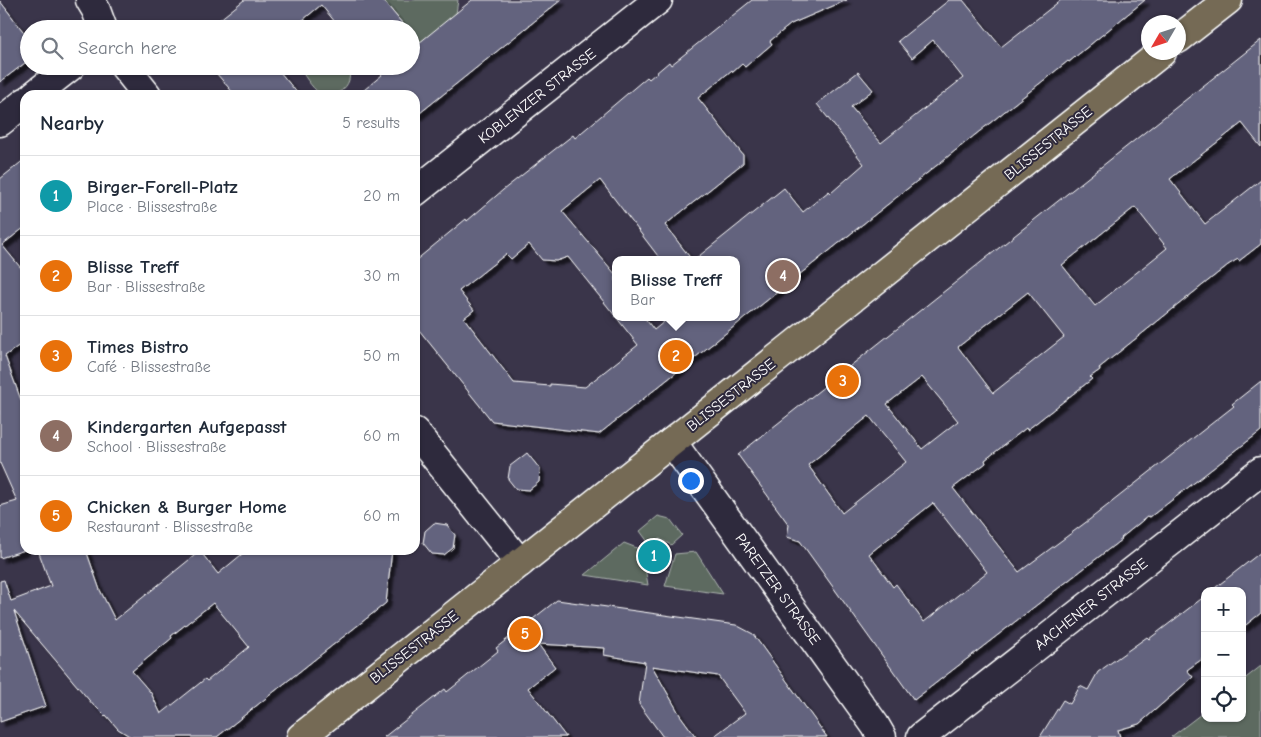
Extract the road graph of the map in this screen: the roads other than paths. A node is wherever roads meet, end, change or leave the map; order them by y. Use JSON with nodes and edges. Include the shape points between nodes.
{"nodes":[{"id":1,"x":90,"y":0,"type":"edge"},
{"id":2,"x":658,"y":0,"type":"edge"},
{"id":3,"x":1228,"y":0,"type":"edge"},
{"id":4,"x":100,"y":20,"type":"edge"},
{"id":5,"x":1186,"y":33,"type":"edge"},
{"id":6,"x":1152,"y":60,"type":"edge"},
{"id":7,"x":60,"y":75,"type":"edge"},
{"id":8,"x":131,"y":75,"type":"edge"},
{"id":9,"x":40,"y":90,"type":"edge"},
{"id":10,"x":143,"y":90,"type":"edge"},
{"id":11,"x":20,"y":106,"type":"edge"},
{"id":12,"x":0,"y":122,"type":"edge"},
{"id":13,"x":420,"y":188,"type":"edge"},
{"id":14,"x":420,"y":438,"type":"edge"},
{"id":15,"x":672,"y":442,"type":"junction"},
{"id":16,"x":1261,"y":471,"type":"edge"},
{"id":17,"x":520,"y":564,"type":"junction"},
{"id":18,"x":300,"y":737,"type":"edge"},
{"id":19,"x":882,"y":737,"type":"edge"},
{"id":20,"x":921,"y":737,"type":"edge"}],
"edges":[{"from":1,"to":4,"type":"street"},
{"from":2,"to":13,"type":"street","name":"KOBLENZER STRASSE"},
{"from":3,"to":5,"type":"main road"},
{"from":6,"to":15,"type":"main road","name":"BLISSESTRASSE"},
{"from":7,"to":9,"type":"street"},
{"from":8,"to":10,"type":"street"},
{"from":11,"to":12,"type":"street"},
{"from":14,"to":17,"type":"street"},
{"from":15,"to":17,"type":"main road","name":"BLISSESTRASSE"},
{"from":15,"to":19,"type":"street","name":"PARETZER STRASSE"},
{"from":16,"to":20,"type":"street","name":"AACHENER STRASSE"},
{"from":17,"to":18,"type":"main road","name":"BLISSESTRASSE"}]}
